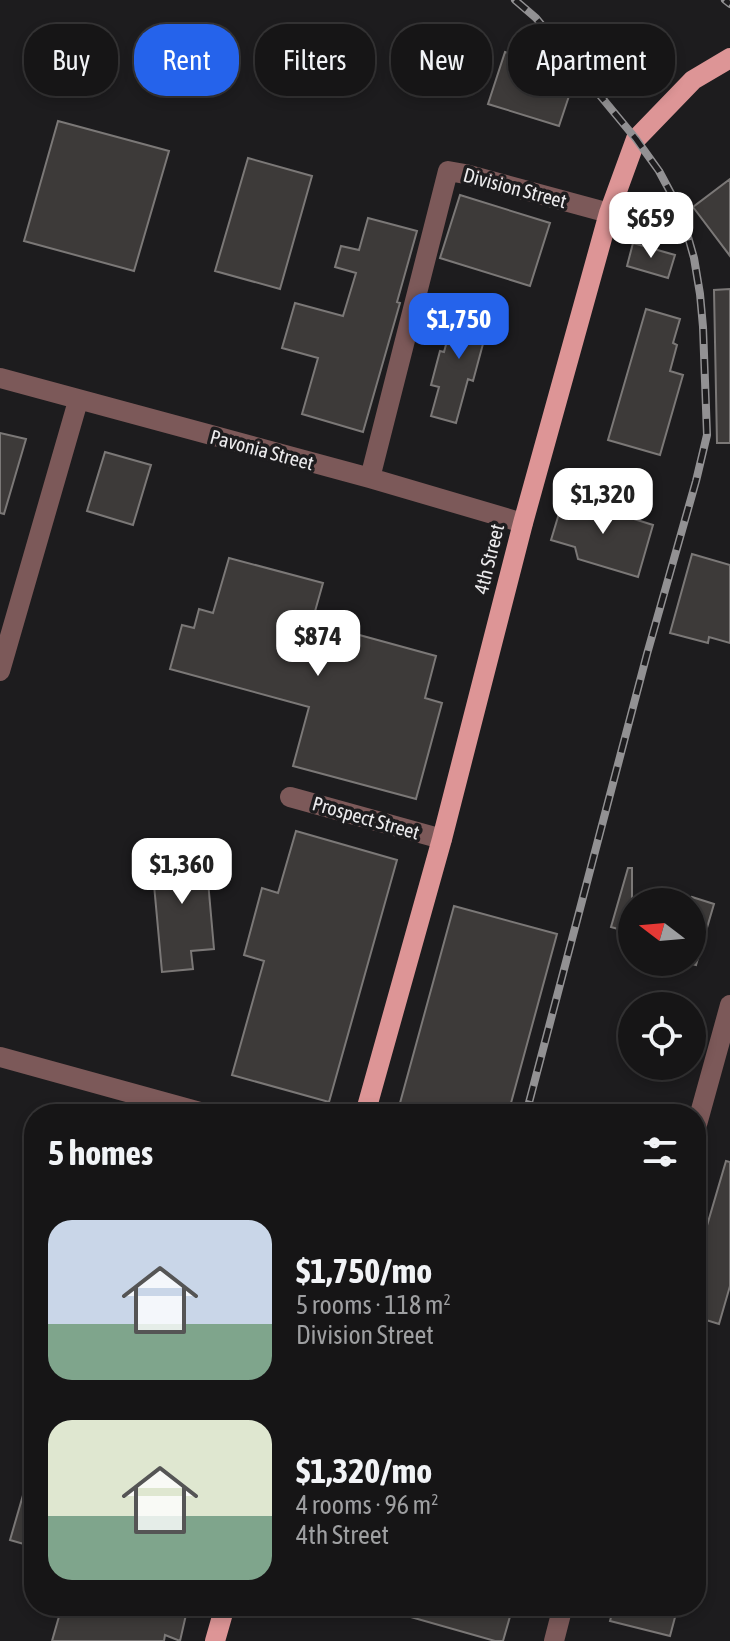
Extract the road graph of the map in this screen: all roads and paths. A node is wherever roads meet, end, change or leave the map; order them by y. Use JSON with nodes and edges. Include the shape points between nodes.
{"nodes":[{"id":1,"x":730,"y":58,"type":"edge"},
{"id":2,"x":609,"y":213,"type":"junction"},
{"id":3,"x":0,"y":378,"type":"edge"},
{"id":4,"x":78,"y":401,"type":"junction"},
{"id":5,"x":370,"y":478,"type":"junction"},
{"id":6,"x":523,"y":523,"type":"junction"},
{"id":7,"x":0,"y":671,"type":"edge"},
{"id":8,"x":290,"y":797,"type":"dead end"},
{"id":9,"x":442,"y":839,"type":"junction"},
{"id":10,"x":730,"y":1005,"type":"edge"},
{"id":11,"x":0,"y":1057,"type":"edge"},
{"id":12,"x":171,"y":1104,"type":"edge"},
{"id":13,"x":368,"y":1104,"type":"edge"},
{"id":14,"x":703,"y":1104,"type":"edge"},
{"id":15,"x":222,"y":1616,"type":"edge"},
{"id":16,"x":560,"y":1616,"type":"edge"},
{"id":17,"x":215,"y":1641,"type":"edge"},
{"id":18,"x":554,"y":1641,"type":"edge"}],
"edges":[{"from":1,"to":2,"type":"main road","name":"4th Street","via":[[693,80],[636,139]]},
{"from":2,"to":5,"type":"street","name":"Division Street","via":[[448,171]]},
{"from":2,"to":6,"type":"main road","name":"4th Street"},
{"from":3,"to":4,"type":"street","name":"Pavonia Street"},
{"from":4,"to":5,"type":"street","name":"Pavonia Street"},
{"from":4,"to":7,"type":"street"},
{"from":5,"to":6,"type":"street","name":"Pavonia Street"},
{"from":6,"to":9,"type":"main road","name":"4th Street"},
{"from":8,"to":9,"type":"street","name":"Prospect Street"},
{"from":9,"to":13,"type":"main road","name":"4th Street"},
{"from":10,"to":14,"type":"street"},
{"from":11,"to":12,"type":"street"},
{"from":15,"to":17,"type":"main road"},
{"from":16,"to":18,"type":"street"}]}
